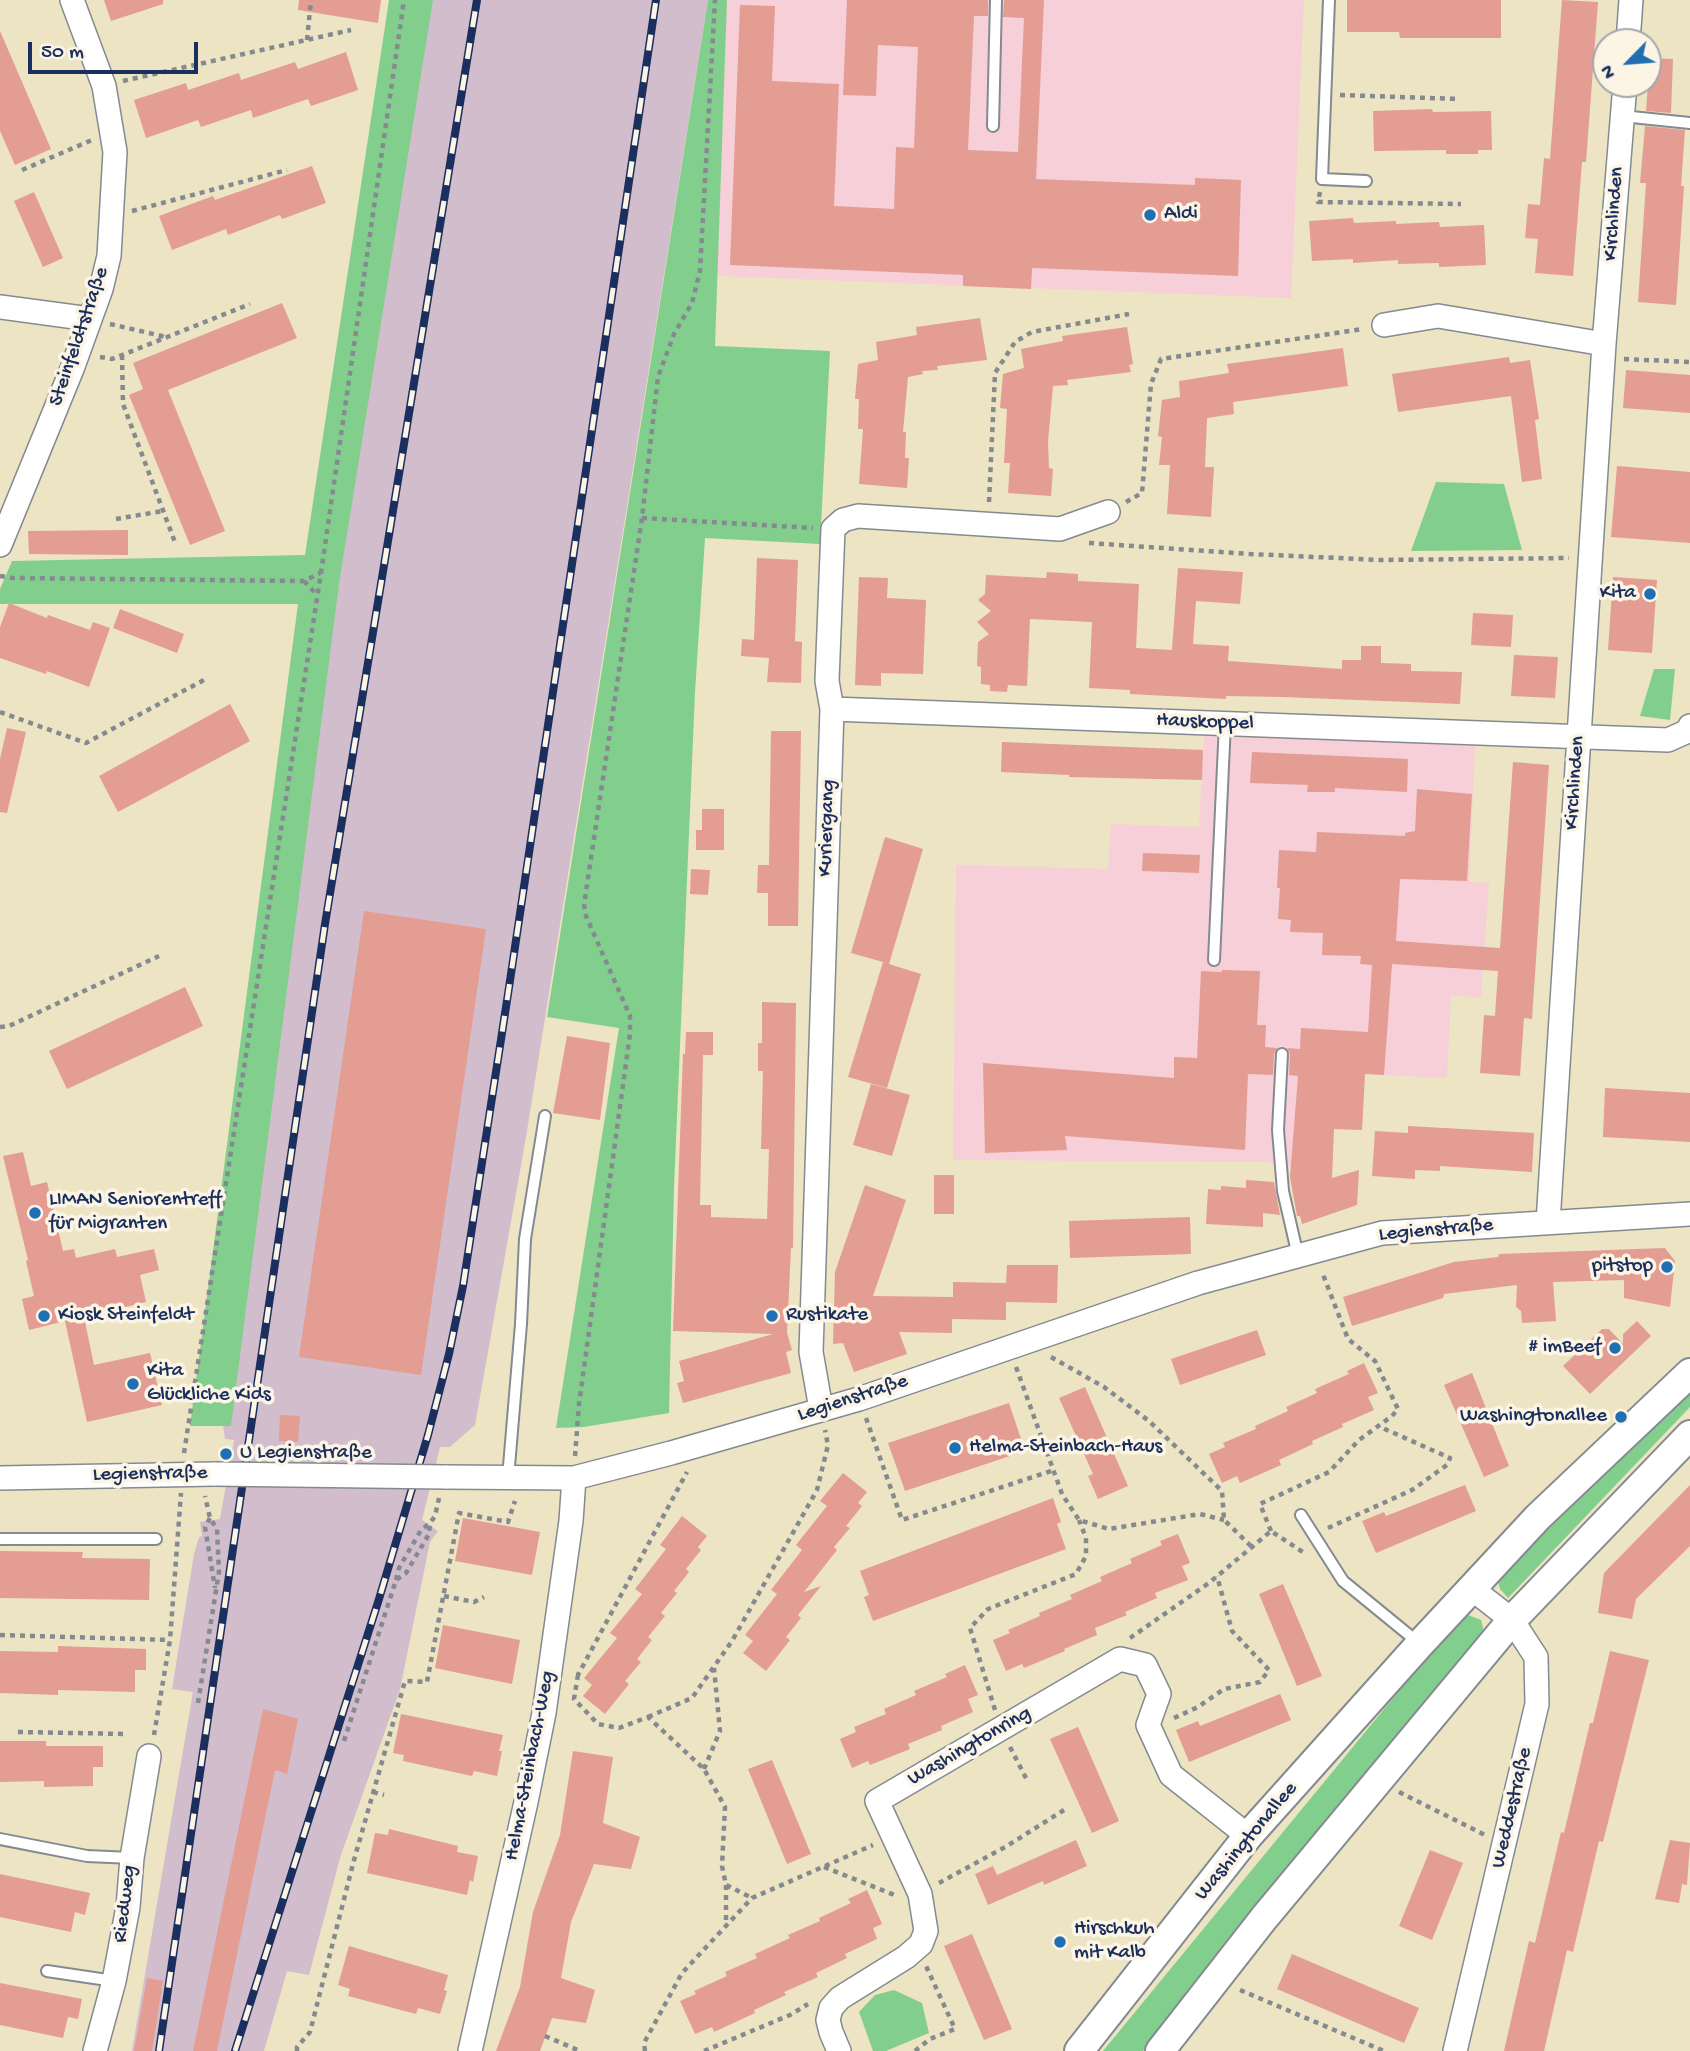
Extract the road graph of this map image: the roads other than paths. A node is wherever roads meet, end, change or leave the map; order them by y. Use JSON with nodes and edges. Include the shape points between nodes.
{"nodes":[{"id":1,"x":72,"y":0,"type":"edge"},
{"id":2,"x":996,"y":0,"type":"edge"},
{"id":3,"x":1329,"y":0,"type":"edge"},
{"id":4,"x":1631,"y":0,"type":"edge"},
{"id":5,"x":1629,"y":28,"type":"edge"},
{"id":6,"x":1624,"y":98,"type":"edge"},
{"id":7,"x":1622,"y":116,"type":"junction"},
{"id":8,"x":1690,"y":124,"type":"edge"},
{"id":9,"x":993,"y":126,"type":"dead end"},
{"id":10,"x":1366,"y":181,"type":"dead end"},
{"id":11,"x":0,"y":307,"type":"edge"},
{"id":12,"x":90,"y":319,"type":"junction"},
{"id":13,"x":1384,"y":325,"type":"road end"},
{"id":14,"x":1604,"y":351,"type":"junction"},
{"id":15,"x":1108,"y":512,"type":"road end"},
{"id":16,"x":0,"y":545,"type":"edge"},
{"id":17,"x":832,"y":709,"type":"junction"},
{"id":18,"x":1225,"y":723,"type":"junction"},
{"id":19,"x":1690,"y":726,"type":"edge"},
{"id":20,"x":1578,"y":737,"type":"junction"},
{"id":21,"x":1214,"y":960,"type":"dead end"},
{"id":22,"x":1282,"y":1054,"type":"dead end"},
{"id":23,"x":545,"y":1116,"type":"dead end"},
{"id":24,"x":1690,"y":1213,"type":"edge"},
{"id":25,"x":1548,"y":1222,"type":"junction"},
{"id":26,"x":1306,"y":1254,"type":"junction"},
{"id":27,"x":1690,"y":1373,"type":"edge"},
{"id":28,"x":821,"y":1409,"type":"junction"},
{"id":29,"x":1690,"y":1435,"type":"edge"},
{"id":30,"x":0,"y":1478,"type":"edge"},
{"id":31,"x":508,"y":1478,"type":"junction"},
{"id":32,"x":574,"y":1478,"type":"junction"},
{"id":33,"x":1301,"y":1514,"type":"dead end"},
{"id":34,"x":0,"y":1539,"type":"edge"},
{"id":35,"x":156,"y":1539,"type":"dead end"},
{"id":36,"x":1471,"y":1588,"type":"junction"},
{"id":37,"x":1512,"y":1620,"type":"junction"},
{"id":38,"x":1420,"y":1644,"type":"junction"},
{"id":39,"x":149,"y":1756,"type":"road end"},
{"id":40,"x":1248,"y":1836,"type":"junction"},
{"id":41,"x":0,"y":1839,"type":"edge"},
{"id":42,"x":132,"y":1857,"type":"junction"},
{"id":43,"x":47,"y":1971,"type":"dead end"},
{"id":44,"x":114,"y":1981,"type":"junction"},
{"id":45,"x":95,"y":2051,"type":"edge"},
{"id":46,"x":470,"y":2051,"type":"edge"},
{"id":47,"x":839,"y":2051,"type":"edge"},
{"id":48,"x":1079,"y":2051,"type":"edge"},
{"id":49,"x":1160,"y":2051,"type":"edge"},
{"id":50,"x":1455,"y":2051,"type":"edge"}],
"edges":[{"from":1,"to":12,"type":"street","name":"Steinfeldtstraße","via":[[104,86],[115,152],[109,256]]},
{"from":2,"to":9,"type":"lane"},
{"from":3,"to":10,"type":"lane","via":[[1322,179]]},
{"from":4,"to":5,"type":"street"},
{"from":6,"to":7,"type":"street","name":"Kirchlinden"},
{"from":7,"to":8,"type":"lane"},
{"from":7,"to":14,"type":"street","name":"Kirchlinden"},
{"from":11,"to":12,"type":"street"},
{"from":12,"to":16,"type":"street","name":"Steinfeldtstraße"},
{"from":13,"to":14,"type":"street","via":[[1438,317]]},
{"from":14,"to":20,"type":"street","name":"Kirchlinden"},
{"from":15,"to":17,"type":"street","name":"Kuriergang","via":[[1060,529],[858,516],[843,520],[833,529],[827,681]]},
{"from":17,"to":18,"type":"street","name":"Hauskoppel"},
{"from":17,"to":28,"type":"street","name":"Kuriergang","via":[[811,1352]]},
{"from":18,"to":20,"type":"street","name":"Hauskoppel"},
{"from":18,"to":21,"type":"lane"},
{"from":19,"to":20,"type":"street","name":"Hauskoppel","via":[[1688,732],[1668,740]]},
{"from":20,"to":25,"type":"street","name":"Kirchlinden"},
{"from":22,"to":26,"type":"lane","via":[[1278,1130],[1283,1191]]},
{"from":23,"to":31,"type":"lane","via":[[525,1239]]},
{"from":24,"to":25,"type":"street","name":"Legienstraße"},
{"from":25,"to":26,"type":"street","name":"Legienstraße","via":[[1382,1233]]},
{"from":26,"to":28,"type":"street","name":"Legienstraße","via":[[1198,1283]]},
{"from":27,"to":36,"type":"street","name":"Washingtonallee","via":[[1538,1517]]},
{"from":28,"to":32,"type":"street","name":"Legienstraße"},
{"from":29,"to":37,"type":"street"},
{"from":30,"to":31,"type":"street","name":"Legienstraße","bridge":true,"via":[[215,1474],[441,1487]]},
{"from":31,"to":32,"type":"street","name":"Legienstraße"},
{"from":32,"to":46,"type":"street","name":"Helma-Steinbach-Weg","via":[[550,1673],[524,1813]]},
{"from":33,"to":38,"type":"lane","via":[[1343,1581]]},
{"from":34,"to":35,"type":"lane"},
{"from":36,"to":37,"type":"street","name":"Weddestraße"},
{"from":36,"to":38,"type":"street","name":"Washingtonallee"},
{"from":37,"to":49,"type":"street","via":[[1264,1918]]},
{"from":37,"to":50,"type":"street","name":"Weddestraße","via":[[1536,1657],[1537,1704]]},
{"from":38,"to":40,"type":"street","name":"Washingtonallee"},
{"from":39,"to":42,"type":"street","name":"Riedweg"},
{"from":40,"to":47,"type":"street","name":"Washingtonring","via":[[1171,1775],[1148,1725],[1159,1694],[1145,1665],[1120,1659],[877,1801],[921,1900],[926,1931],[906,1957],[831,2008],[828,2020]]},
{"from":40,"to":48,"type":"street","name":"Washingtonallee"},
{"from":41,"to":42,"type":"lane","via":[[87,1856]]},
{"from":42,"to":44,"type":"street","name":"Riedweg"},
{"from":43,"to":44,"type":"lane"},
{"from":44,"to":45,"type":"street","name":"Riedweg"}]}
